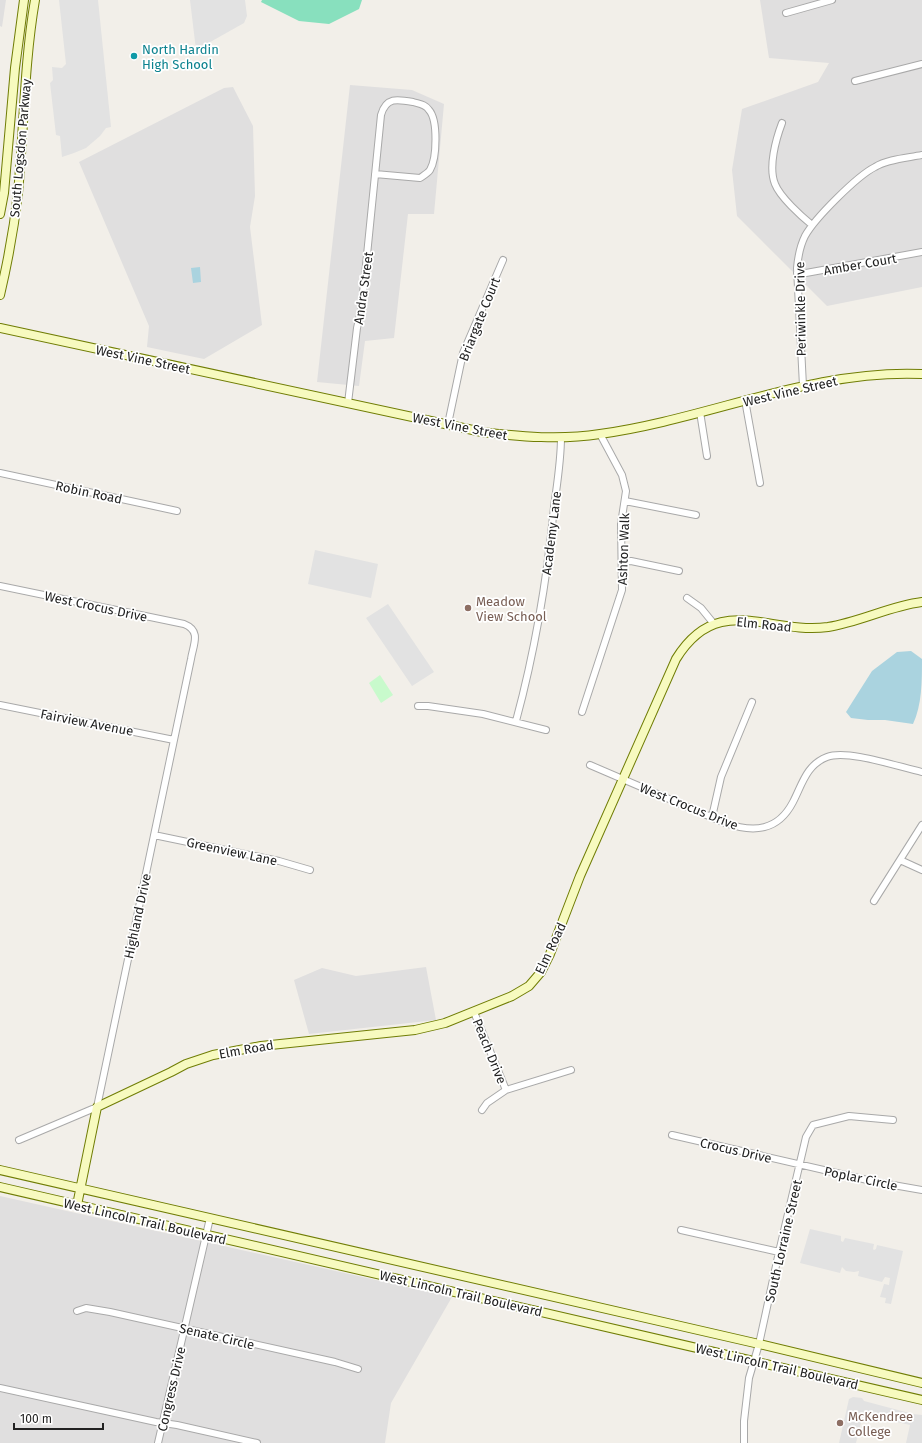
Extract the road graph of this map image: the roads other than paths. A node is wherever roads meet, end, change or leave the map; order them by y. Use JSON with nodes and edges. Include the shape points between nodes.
{"nodes":[{"id":1,"x":24,"y":0,"type":"edge"},
{"id":2,"x":34,"y":0,"type":"edge"},
{"id":3,"x":832,"y":0,"type":"edge"},
{"id":4,"x":786,"y":13,"type":"dead end"},
{"id":5,"x":922,"y":64,"type":"edge"},
{"id":6,"x":855,"y":81,"type":"dead end"},
{"id":7,"x":782,"y":123,"type":"dead end"},
{"id":8,"x":922,"y":155,"type":"edge"},
{"id":9,"x":3,"y":173,"type":"edge"},
{"id":10,"x":375,"y":174,"type":"junction"},
{"id":11,"x":0,"y":214,"type":"edge"},
{"id":12,"x":812,"y":226,"type":"junction"},
{"id":13,"x":922,"y":252,"type":"edge"},
{"id":14,"x":503,"y":260,"type":"dead end"},
{"id":15,"x":797,"y":274,"type":"junction"},
{"id":16,"x":0,"y":295,"type":"edge"},
{"id":17,"x":0,"y":328,"type":"edge"},
{"id":18,"x":922,"y":374,"type":"edge"},
{"id":19,"x":802,"y":386,"type":"junction"},
{"id":20,"x":745,"y":400,"type":"junction"},
{"id":21,"x":348,"y":403,"type":"junction"},
{"id":22,"x":700,"y":412,"type":"junction"},
{"id":23,"x":448,"y":424,"type":"junction"},
{"id":24,"x":600,"y":434,"type":"junction"},
{"id":25,"x":561,"y":437,"type":"junction"},
{"id":26,"x":708,"y":456,"type":"dead end"},
{"id":27,"x":0,"y":474,"type":"edge"},
{"id":28,"x":760,"y":482,"type":"dead end"},
{"id":29,"x":625,"y":501,"type":"junction"},
{"id":30,"x":178,"y":511,"type":"dead end"},
{"id":31,"x":696,"y":515,"type":"dead end"},
{"id":32,"x":622,"y":562,"type":"junction"},
{"id":33,"x":679,"y":570,"type":"dead end"},
{"id":34,"x":0,"y":586,"type":"edge"},
{"id":35,"x":687,"y":598,"type":"dead end"},
{"id":36,"x":922,"y":602,"type":"edge"},
{"id":37,"x":714,"y":624,"type":"junction"},
{"id":38,"x":192,"y":628,"type":"joint"},
{"id":39,"x":752,"y":702,"type":"dead end"},
{"id":40,"x":0,"y":705,"type":"edge"},
{"id":41,"x":418,"y":706,"type":"dead end"},
{"id":42,"x":582,"y":712,"type":"dead end"},
{"id":43,"x":516,"y":721,"type":"junction"},
{"id":44,"x":546,"y":730,"type":"dead end"},
{"id":45,"x":174,"y":740,"type":"junction"},
{"id":46,"x":590,"y":765,"type":"dead end"},
{"id":47,"x":922,"y":772,"type":"edge"},
{"id":48,"x":624,"y":779,"type":"junction"},
{"id":49,"x":712,"y":817,"type":"junction"},
{"id":50,"x":922,"y":825,"type":"edge"},
{"id":51,"x":154,"y":835,"type":"junction"},
{"id":52,"x":900,"y":860,"type":"junction"},
{"id":53,"x":310,"y":870,"type":"dead end"},
{"id":54,"x":922,"y":870,"type":"edge"},
{"id":55,"x":874,"y":901,"type":"dead end"},
{"id":56,"x":474,"y":1012,"type":"junction"},
{"id":57,"x":570,"y":1070,"type":"dead end"},
{"id":58,"x":506,"y":1090,"type":"junction"},
{"id":59,"x":97,"y":1107,"type":"junction"},
{"id":60,"x":482,"y":1110,"type":"dead end"},
{"id":61,"x":893,"y":1120,"type":"dead end"},
{"id":62,"x":672,"y":1135,"type":"dead end"},
{"id":63,"x":19,"y":1140,"type":"dead end"},
{"id":64,"x":800,"y":1165,"type":"junction"},
{"id":65,"x":0,"y":1170,"type":"edge"},
{"id":66,"x":0,"y":1187,"type":"edge"},
{"id":67,"x":80,"y":1188,"type":"junction"},
{"id":68,"x":922,"y":1190,"type":"edge"},
{"id":69,"x":77,"y":1205,"type":"junction"},
{"id":70,"x":210,"y":1218,"type":"junction"},
{"id":71,"x":681,"y":1230,"type":"dead end"},
{"id":72,"x":206,"y":1234,"type":"junction"},
{"id":73,"x":779,"y":1252,"type":"junction"},
{"id":74,"x":76,"y":1311,"type":"dead end"},
{"id":75,"x":184,"y":1328,"type":"junction"},
{"id":76,"x":759,"y":1344,"type":"junction"},
{"id":77,"x":754,"y":1361,"type":"junction"},
{"id":78,"x":358,"y":1369,"type":"dead end"},
{"id":79,"x":922,"y":1383,"type":"edge"},
{"id":80,"x":0,"y":1388,"type":"edge"},
{"id":81,"x":922,"y":1400,"type":"edge"},
{"id":82,"x":163,"y":1423,"type":"junction"},
{"id":83,"x":158,"y":1443,"type":"edge"},
{"id":84,"x":257,"y":1443,"type":"edge"},
{"id":85,"x":744,"y":1443,"type":"edge"}],
"edges":[{"from":1,"to":9,"type":"main road","name":"South Logsdon Parkway"},
{"from":2,"to":16,"type":"main road","name":"South Logsdon Parkway","via":[[17,202]]},
{"from":3,"to":4,"type":"street"},
{"from":5,"to":6,"type":"street"},
{"from":7,"to":12,"type":"street","via":[[773,159],[773,179],[783,196]]},
{"from":8,"to":12,"type":"street","name":"Periwinkle Drive","via":[[883,163],[869,170]]},
{"from":9,"to":11,"type":"main road","name":"South Logsdon Parkway"},
{"from":10,"to":10,"type":"street","name":"Andra Street","via":[[420,178],[429,171],[435,139],[433,116],[424,104],[400,99],[387,103],[383,108]]},
{"from":10,"to":21,"type":"street","name":"Andra Street","via":[[361,310]]},
{"from":12,"to":15,"type":"street","name":"Periwinkle Drive","via":[[802,244]]},
{"from":13,"to":15,"type":"street","name":"Amber Court"},
{"from":14,"to":23,"type":"street","name":"Briargate Court","via":[[463,353]]},
{"from":15,"to":19,"type":"street","name":"Periwinkle Drive"},
{"from":17,"to":21,"type":"main road","name":"West Vine Street"},
{"from":18,"to":19,"type":"main road","name":"West Vine Street","via":[[870,375]]},
{"from":19,"to":20,"type":"main road","name":"West Vine Street"},
{"from":20,"to":22,"type":"main road","name":"West Vine Street"},
{"from":20,"to":28,"type":"street"},
{"from":21,"to":23,"type":"main road","name":"West Vine Street"},
{"from":22,"to":24,"type":"main road","name":"West Vine Street"},
{"from":22,"to":26,"type":"street"},
{"from":23,"to":25,"type":"main road","name":"West Vine Street","via":[[482,432]]},
{"from":24,"to":25,"type":"main road","name":"West Vine Street"},
{"from":24,"to":29,"type":"street","name":"Ashton Walk","via":[[622,475],[626,491]]},
{"from":25,"to":43,"type":"street","name":"Academy Lane","via":[[545,584]]},
{"from":27,"to":30,"type":"street","name":"Robin Road"},
{"from":29,"to":31,"type":"street"},
{"from":29,"to":32,"type":"street","name":"Ashton Walk","via":[[621,524]]},
{"from":32,"to":33,"type":"street","via":[[631,561]]},
{"from":32,"to":42,"type":"street","name":"Ashton Walk","via":[[622,590]]},
{"from":34,"to":38,"type":"street","name":"West Crocus Drive","via":[[184,624]]},
{"from":35,"to":37,"type":"street","via":[[701,608]]},
{"from":36,"to":37,"type":"main road","name":"Elm Road","via":[[825,627],[795,627],[748,620],[722,621]]},
{"from":37,"to":48,"type":"main road","name":"Elm Road","via":[[692,638],[676,659]]},
{"from":38,"to":45,"type":"street","name":"Highland Drive","via":[[195,635]]},
{"from":39,"to":49,"type":"street","via":[[721,777]]},
{"from":40,"to":45,"type":"street","name":"Fairview Avenue"},
{"from":41,"to":43,"type":"street"},
{"from":43,"to":44,"type":"street"},
{"from":45,"to":51,"type":"street","name":"Highland Drive"},
{"from":46,"to":48,"type":"street","name":"West Crocus Drive"},
{"from":47,"to":49,"type":"street","name":"West Crocus Drive","via":[[849,755],[834,755],[820,760],[810,769],[786,813],[769,826],[755,829],[740,828]]},
{"from":48,"to":49,"type":"street","name":"West Crocus Drive"},
{"from":48,"to":56,"type":"main road","name":"Elm Road","via":[[580,876],[541,972],[521,991]]},
{"from":50,"to":52,"type":"street"},
{"from":51,"to":53,"type":"street","name":"Greenview Lane"},
{"from":51,"to":59,"type":"street","name":"Highland Drive"},
{"from":52,"to":54,"type":"street"},
{"from":52,"to":55,"type":"street"},
{"from":56,"to":58,"type":"street","name":"Peach Drive"},
{"from":56,"to":59,"type":"main road","name":"Elm Road","via":[[435,1026],[415,1030],[261,1046],[213,1055],[186,1064]]},
{"from":57,"to":58,"type":"street"},
{"from":58,"to":60,"type":"street","via":[[487,1103]]},
{"from":59,"to":63,"type":"street","name":"Elm Road"},
{"from":59,"to":67,"type":"main road","name":"Highland Drive"},
{"from":61,"to":64,"type":"street","name":"South Lorraine Street","via":[[849,1116],[814,1125],[806,1137]]},
{"from":62,"to":64,"type":"street","name":"Crocus Drive"},
{"from":64,"to":68,"type":"street","name":"Poplar Circle"},
{"from":64,"to":73,"type":"street","name":"South Lorraine Street"},
{"from":65,"to":67,"type":"main road","name":"West Lincoln Trail Boulevard"},
{"from":66,"to":69,"type":"main road","name":"West Lincoln Trail Boulevard"},
{"from":67,"to":69,"type":"main road","name":"Highland Drive"},
{"from":67,"to":70,"type":"main road","name":"West Lincoln Trail Boulevard"},
{"from":69,"to":72,"type":"main road","name":"West Lincoln Trail Boulevard"},
{"from":70,"to":72,"type":"street","name":"Congress Drive"},
{"from":70,"to":76,"type":"main road","name":"West Lincoln Trail Boulevard"},
{"from":71,"to":73,"type":"street"},
{"from":72,"to":75,"type":"street","name":"Congress Drive"},
{"from":72,"to":77,"type":"main road","name":"West Lincoln Trail Boulevard"},
{"from":73,"to":76,"type":"street","name":"South Lorraine Street"},
{"from":74,"to":75,"type":"street","name":"Senate Circle","via":[[90,1308]]},
{"from":75,"to":78,"type":"street","name":"Senate Circle"},
{"from":75,"to":82,"type":"street","name":"Congress Drive"},
{"from":76,"to":77,"type":"street","name":"South Lorraine Street"},
{"from":76,"to":79,"type":"main road","name":"West Lincoln Trail Boulevard"},
{"from":77,"to":81,"type":"main road","name":"West Lincoln Trail Boulevard"},
{"from":77,"to":85,"type":"street","name":"South Lorraine Street","via":[[749,1378]]},
{"from":80,"to":82,"type":"street"},
{"from":82,"to":83,"type":"street","name":"Congress Drive"},
{"from":82,"to":84,"type":"street"}]}
